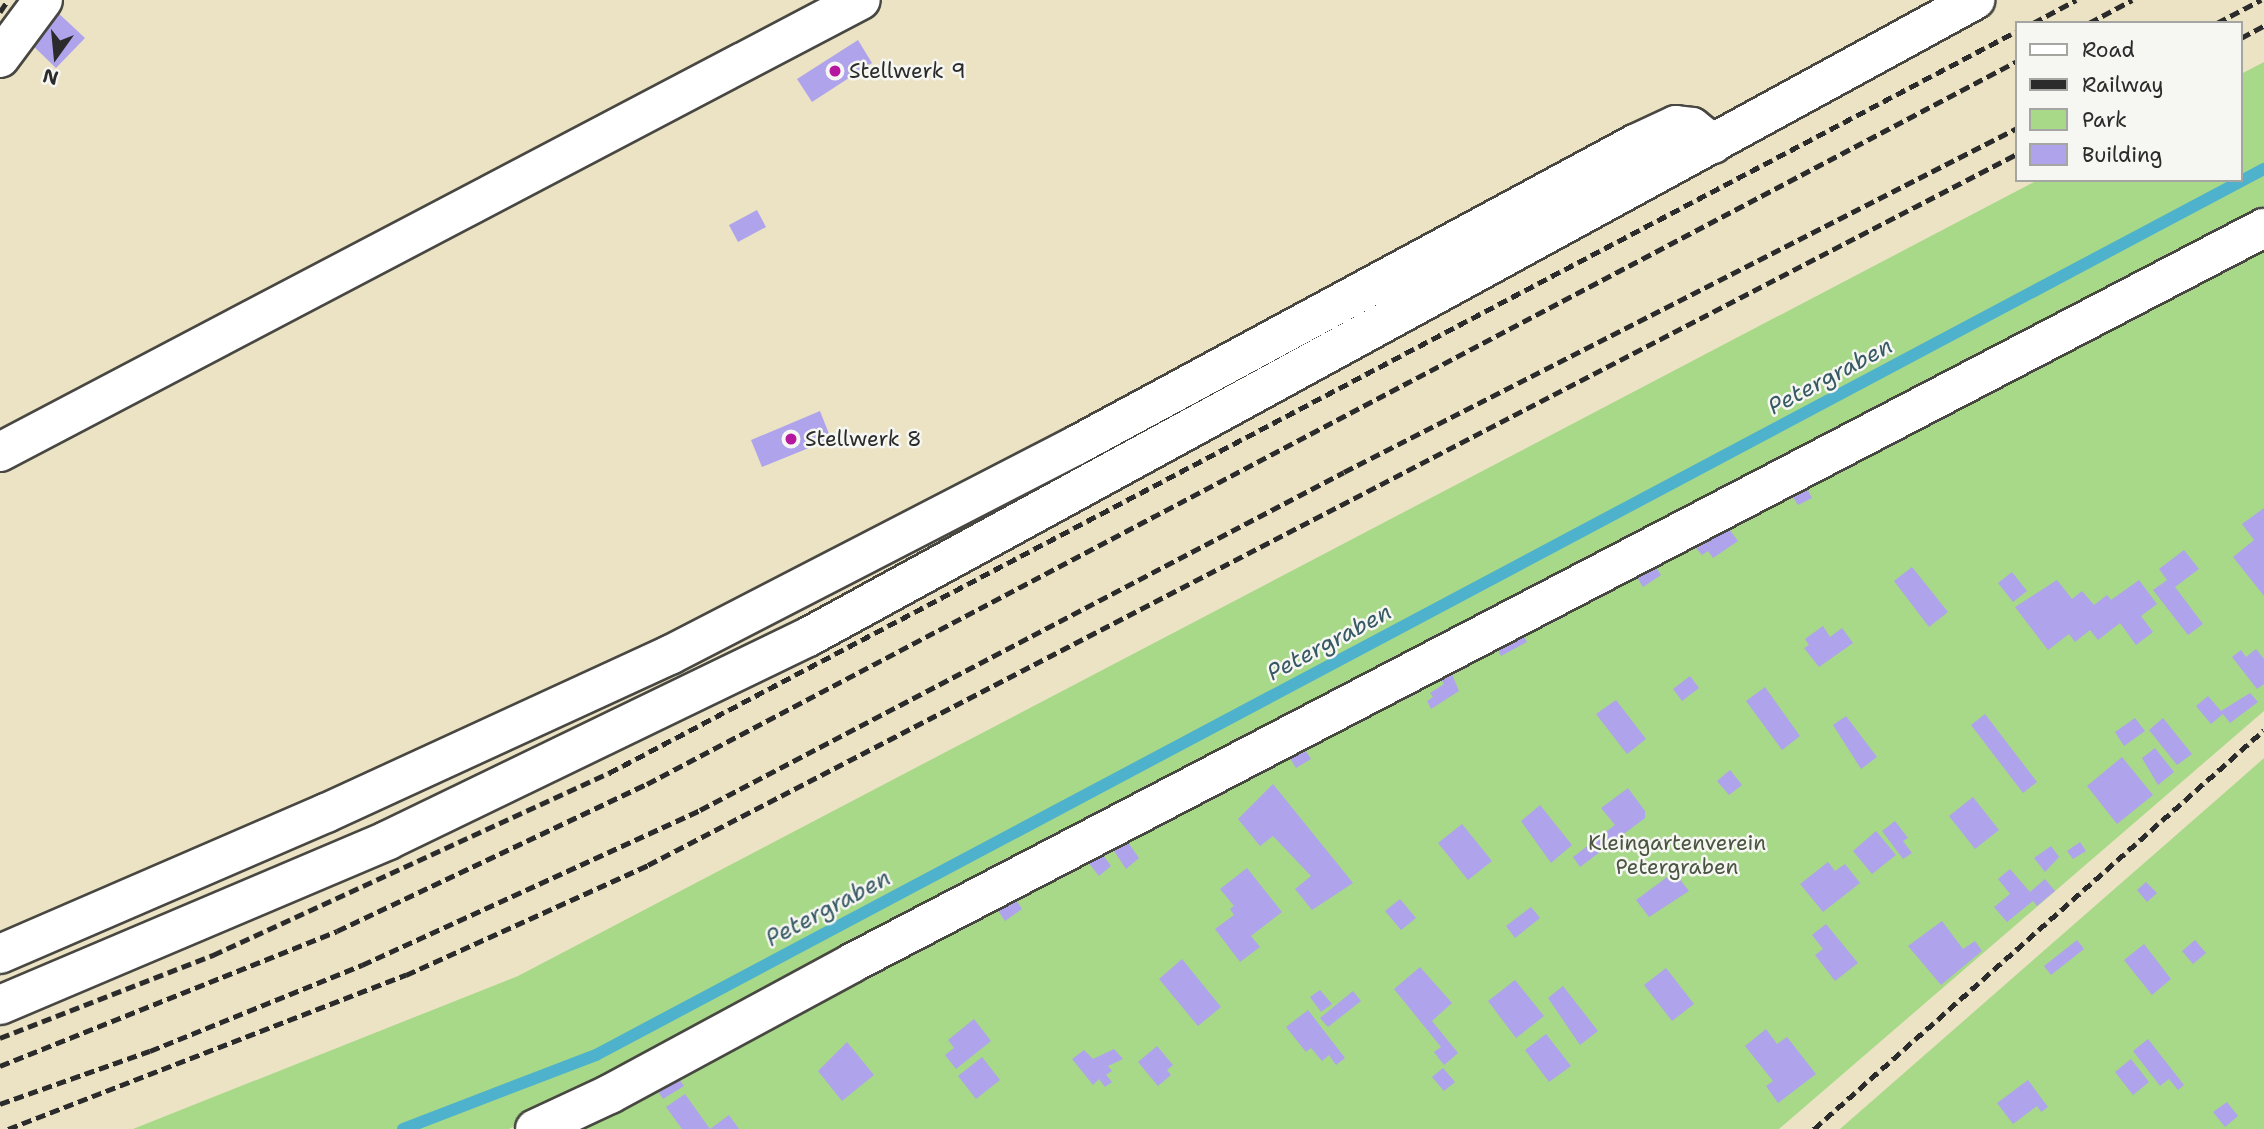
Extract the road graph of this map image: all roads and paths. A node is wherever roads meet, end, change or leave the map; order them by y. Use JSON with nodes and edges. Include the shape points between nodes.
{"nodes":[{"id":1,"x":43,"y":0,"type":"edge"},
{"id":2,"x":861,"y":0,"type":"edge"},
{"id":3,"x":1975,"y":0,"type":"edge"},
{"id":4,"x":0,"y":58,"type":"edge"},
{"id":5,"x":1713,"y":144,"type":"junction"},
{"id":6,"x":2264,"y":228,"type":"edge"},
{"id":7,"x":0,"y":452,"type":"edge"},
{"id":8,"x":0,"y":954,"type":"edge"},
{"id":9,"x":0,"y":1005,"type":"edge"},
{"id":10,"x":535,"y":1129,"type":"edge"}],
"edges":[{"from":1,"to":4,"type":"lane"},
{"from":2,"to":7,"type":"lane"},
{"from":3,"to":5,"type":"lane"},
{"from":5,"to":8,"type":"lane","via":[[1692,127],[1665,130],[1074,446],[670,655],[326,813]]},
{"from":5,"to":9,"type":"lane","via":[[784,649],[388,840]]},
{"from":6,"to":10,"type":"lane","via":[[852,963],[610,1094]]}]}
